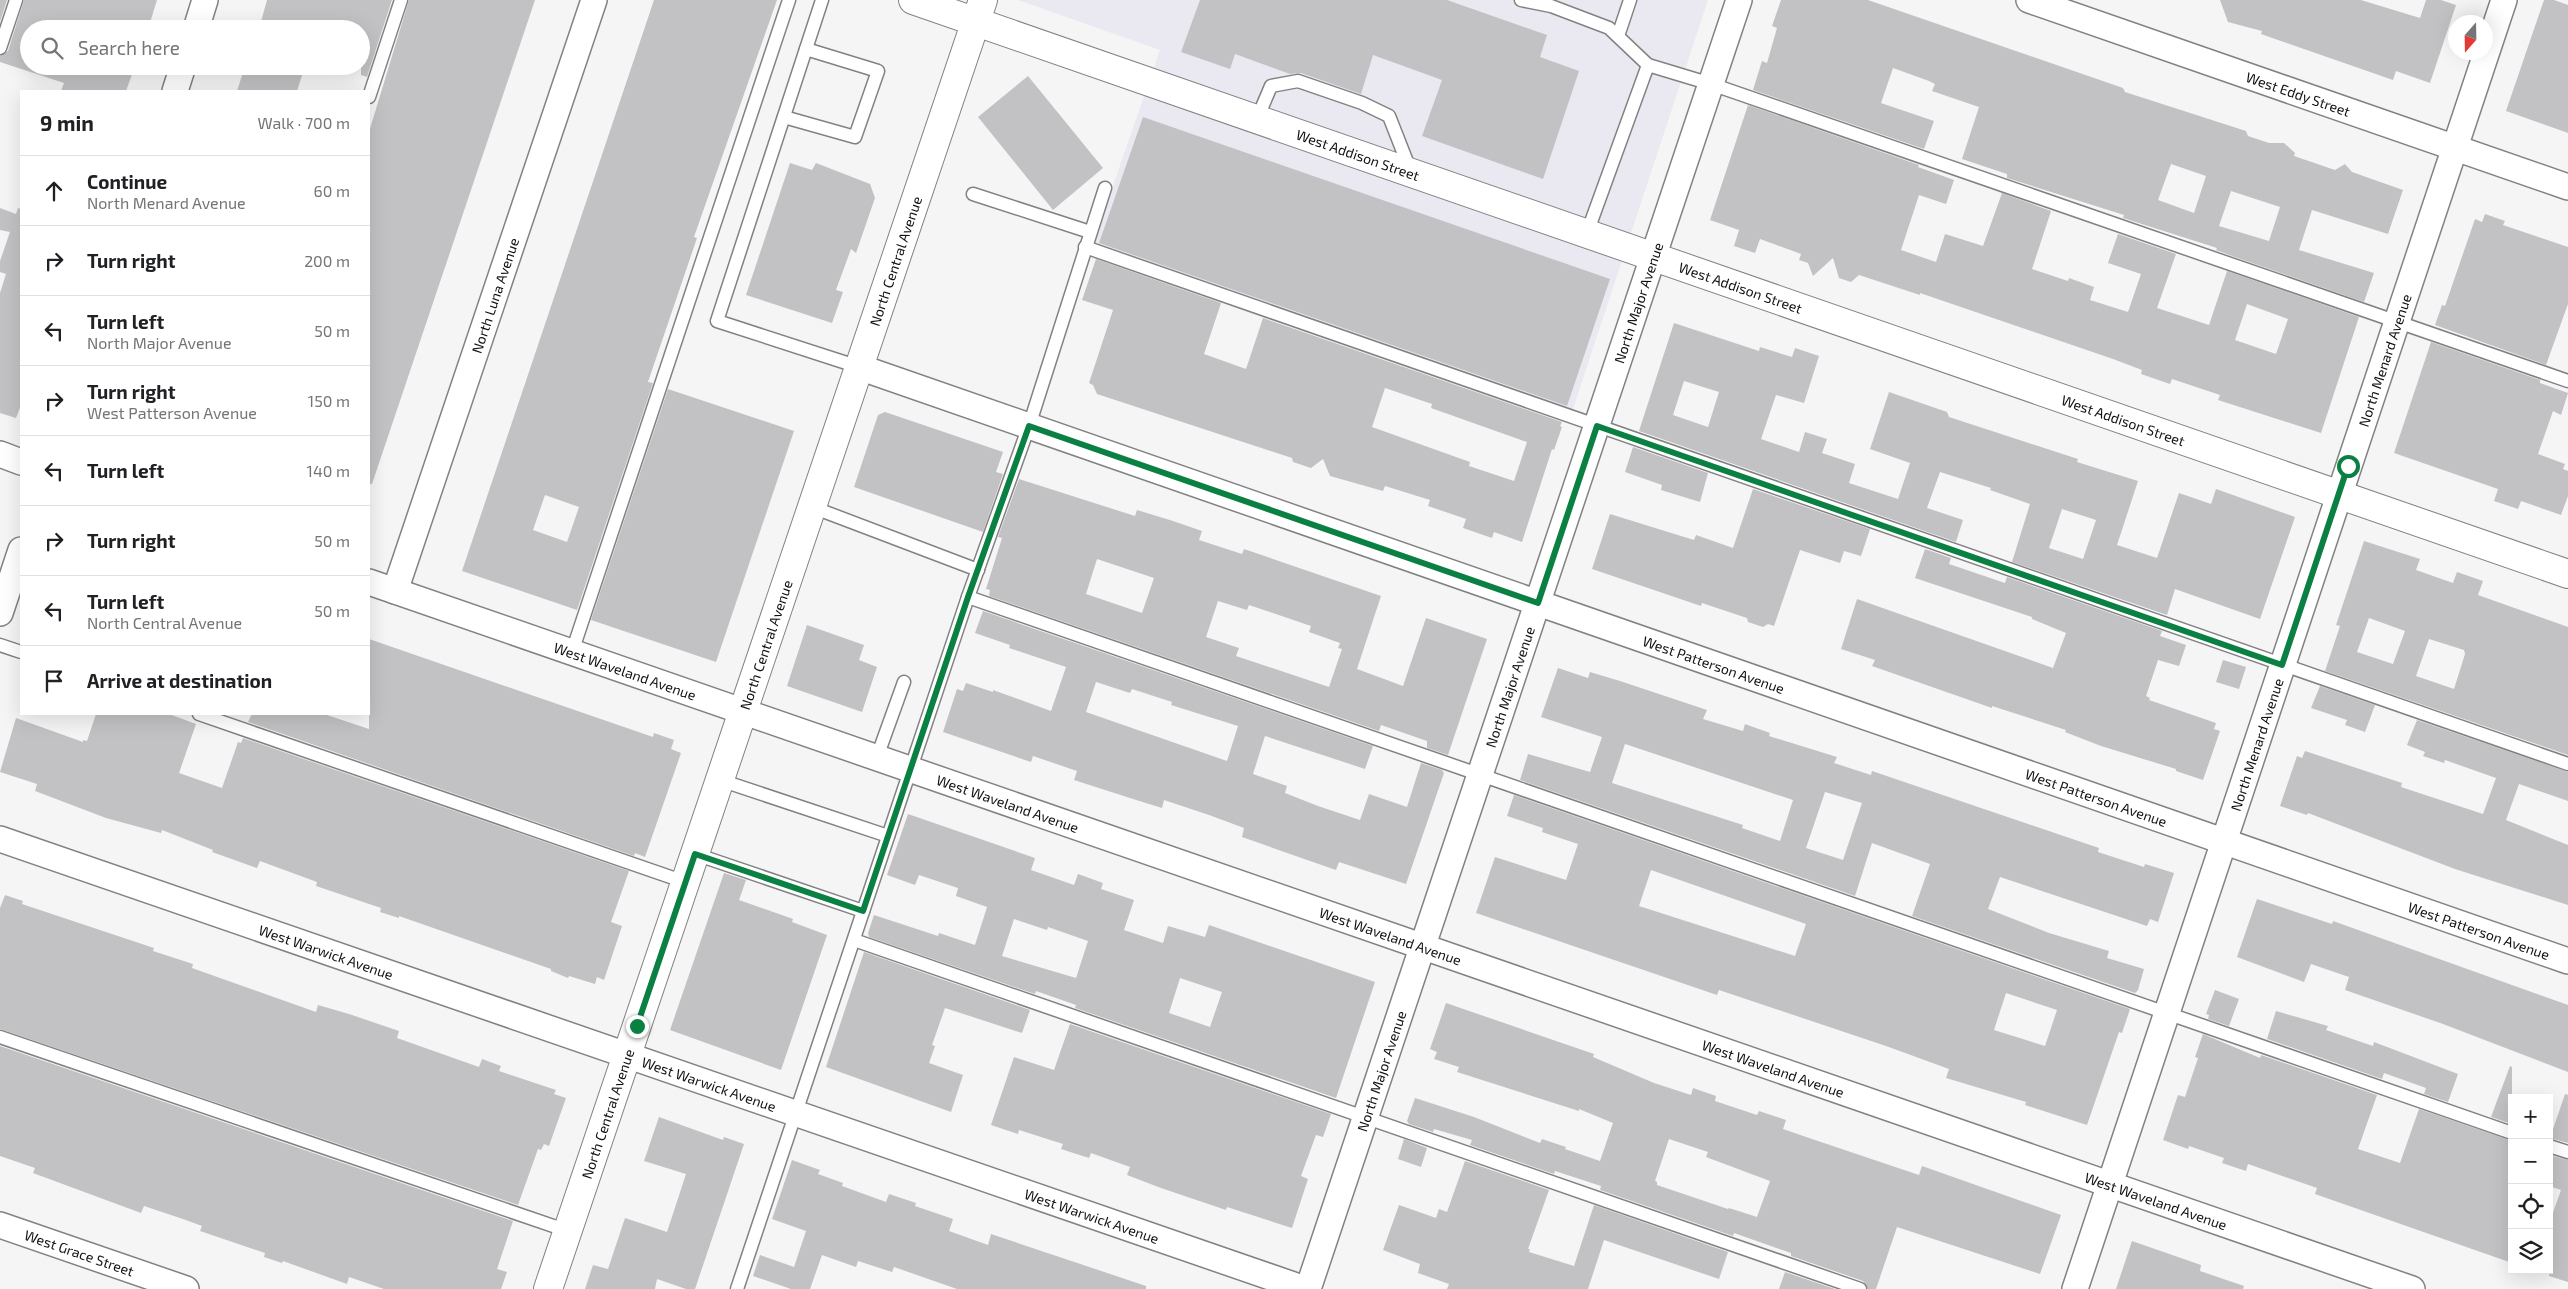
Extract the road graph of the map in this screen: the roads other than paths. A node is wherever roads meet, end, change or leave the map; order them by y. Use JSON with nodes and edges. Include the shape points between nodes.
{"nodes":[{"id":1,"x":16,"y":0,"type":"edge"},
{"id":2,"x":205,"y":0,"type":"edge"},
{"id":3,"x":401,"y":0,"type":"edge"},
{"id":4,"x":594,"y":0,"type":"edge"},
{"id":5,"x":789,"y":0,"type":"edge"},
{"id":6,"x":822,"y":0,"type":"edge"},
{"id":7,"x":913,"y":0,"type":"edge"},
{"id":8,"x":1521,"y":0,"type":"edge"},
{"id":9,"x":1630,"y":0,"type":"edge"},
{"id":10,"x":1740,"y":0,"type":"edge"},
{"id":11,"x":2030,"y":0,"type":"edge"},
{"id":12,"x":2504,"y":0,"type":"edge"},
{"id":13,"x":979,"y":11,"type":"edge"},
{"id":14,"x":199,"y":20,"type":"edge"},
{"id":15,"x":1618,"y":36,"type":"junction"},
{"id":16,"x":0,"y":48,"type":"edge"},
{"id":17,"x":806,"y":49,"type":"junction"},
{"id":18,"x":1648,"y":65,"type":"junction"},
{"id":19,"x":180,"y":75,"type":"edge"},
{"id":20,"x":1711,"y":84,"type":"junction"},
{"id":21,"x":175,"y":90,"type":"edge"},
{"id":22,"x":370,"y":94,"type":"edge"},
{"id":23,"x":784,"y":117,"type":"junction"},
{"id":24,"x":1257,"y":119,"type":"junction"},
{"id":25,"x":2454,"y":148,"type":"junction"},
{"id":26,"x":1411,"y":172,"type":"junction"},
{"id":27,"x":2568,"y":187,"type":"edge"},
{"id":28,"x":1105,"y":188,"type":"dead end"},
{"id":29,"x":973,"y":194,"type":"dead end"},
{"id":30,"x":1090,"y":232,"type":"junction"},
{"id":31,"x":1587,"y":233,"type":"junction"},
{"id":32,"x":1085,"y":247,"type":"junction"},
{"id":33,"x":1654,"y":256,"type":"junction"},
{"id":34,"x":2396,"y":322,"type":"junction"},
{"id":35,"x":859,"y":367,"type":"junction"},
{"id":36,"x":2568,"y":381,"type":"edge"},
{"id":37,"x":1029,"y":426,"type":"junction"},
{"id":38,"x":1597,"y":426,"type":"junction"},
{"id":39,"x":0,"y":454,"type":"edge"},
{"id":40,"x":20,"y":462,"type":"edge"},
{"id":41,"x":2339,"y":495,"type":"junction"},
{"id":42,"x":812,"y":507,"type":"junction"},
{"id":43,"x":20,"y":553,"type":"edge"},
{"id":44,"x":978,"y":570,"type":"junction"},
{"id":45,"x":2568,"y":574,"type":"edge"},
{"id":46,"x":370,"y":582,"type":"edge"},
{"id":47,"x":395,"y":591,"type":"junction"},
{"id":48,"x":968,"y":597,"type":"junction"},
{"id":49,"x":1538,"y":603,"type":"junction"},
{"id":50,"x":0,"y":613,"type":"edge"},
{"id":51,"x":0,"y":644,"type":"edge"},
{"id":52,"x":20,"y":652,"type":"edge"},
{"id":53,"x":572,"y":652,"type":"junction"},
{"id":54,"x":2282,"y":665,"type":"junction"},
{"id":55,"x":904,"y":682,"type":"dead end"},
{"id":56,"x":743,"y":711,"type":"junction"},
{"id":57,"x":203,"y":715,"type":"edge"},
{"id":58,"x":877,"y":757,"type":"junction"},
{"id":59,"x":2568,"y":764,"type":"edge"},
{"id":60,"x":911,"y":769,"type":"junction"},
{"id":61,"x":1480,"y":775,"type":"junction"},
{"id":62,"x":720,"y":780,"type":"junction"},
{"id":63,"x":888,"y":836,"type":"junction"},
{"id":64,"x":0,"y":839,"type":"edge"},
{"id":65,"x":2224,"y":842,"type":"junction"},
{"id":66,"x":695,"y":854,"type":"junction"},
{"id":67,"x":685,"y":882,"type":"junction"},
{"id":68,"x":863,"y":911,"type":"junction"},
{"id":69,"x":854,"y":940,"type":"junction"},
{"id":70,"x":1423,"y":946,"type":"junction"},
{"id":71,"x":2568,"y":961,"type":"edge"},
{"id":72,"x":2167,"y":1013,"type":"junction"},
{"id":73,"x":0,"y":1037,"type":"edge"},
{"id":74,"x":627,"y":1055,"type":"junction"},
{"id":75,"x":796,"y":1112,"type":"junction"},
{"id":76,"x":1365,"y":1118,"type":"junction"},
{"id":77,"x":2508,"y":1132,"type":"edge"},
{"id":78,"x":2553,"y":1147,"type":"edge"},
{"id":79,"x":2568,"y":1152,"type":"edge"},
{"id":80,"x":2110,"y":1184,"type":"junction"},
{"id":81,"x":0,"y":1225,"type":"edge"},
{"id":82,"x":568,"y":1231,"type":"junction"},
{"id":83,"x":740,"y":1288,"type":"edge"},
{"id":84,"x":186,"y":1289,"type":"edge"},
{"id":85,"x":548,"y":1289,"type":"edge"},
{"id":86,"x":1306,"y":1289,"type":"edge"},
{"id":87,"x":1860,"y":1289,"type":"edge"},
{"id":88,"x":2075,"y":1289,"type":"edge"},
{"id":89,"x":2412,"y":1289,"type":"edge"}],
"edges":[{"from":1,"to":16,"type":"lane"},
{"from":2,"to":14,"type":"street"},
{"from":3,"to":22,"type":"lane"},
{"from":4,"to":47,"type":"street","name":"North Luna Avenue"},
{"from":5,"to":53,"type":"lane"},
{"from":6,"to":17,"type":"lane"},
{"from":7,"to":13,"type":"street","name":"West Addison Street"},
{"from":8,"to":15,"type":"lane","via":[[1552,6],[1609,28]]},
{"from":9,"to":15,"type":"lane"},
{"from":10,"to":20,"type":"street","name":"North Major Avenue"},
{"from":11,"to":25,"type":"street","name":"West Eddy Street"},
{"from":12,"to":25,"type":"street","name":"North Menard Avenue"},
{"from":13,"to":24,"type":"street","name":"West Addison Street"},
{"from":13,"to":35,"type":"street","name":"North Central Avenue"},
{"from":15,"to":18,"type":"lane"},
{"from":17,"to":23,"type":"lane"},
{"from":17,"to":23,"type":"lane","via":[[878,71],[855,137]]},
{"from":18,"to":20,"type":"lane"},
{"from":18,"to":31,"type":"lane"},
{"from":19,"to":21,"type":"street"},
{"from":20,"to":33,"type":"street","name":"North Major Avenue"},
{"from":20,"to":34,"type":"lane"},
{"from":23,"to":35,"type":"lane","via":[[717,321]]},
{"from":24,"to":26,"type":"street","name":"West Addison Street"},
{"from":24,"to":26,"type":"lane","via":[[1271,86],[1298,81],[1362,103],[1389,116]]},
{"from":25,"to":27,"type":"street","name":"West Eddy Street"},
{"from":25,"to":34,"type":"street","name":"North Menard Avenue"},
{"from":26,"to":31,"type":"street","name":"West Addison Street"},
{"from":28,"to":30,"type":"lane"},
{"from":29,"to":30,"type":"lane"},
{"from":30,"to":32,"type":"lane"},
{"from":31,"to":33,"type":"street","name":"West Addison Street"},
{"from":32,"to":37,"type":"lane"},
{"from":32,"to":38,"type":"lane"},
{"from":33,"to":38,"type":"street","name":"North Major Avenue"},
{"from":33,"to":41,"type":"street","name":"West Addison Street"},
{"from":34,"to":36,"type":"lane"},
{"from":34,"to":41,"type":"street","name":"North Menard Avenue"},
{"from":35,"to":37,"type":"street","name":"West Patterson Avenue"},
{"from":35,"to":42,"type":"street","name":"North Central Avenue"},
{"from":37,"to":44,"type":"lane"},
{"from":37,"to":49,"type":"street","name":"West Patterson Avenue"},
{"from":38,"to":49,"type":"street","name":"North Major Avenue"},
{"from":38,"to":54,"type":"lane"},
{"from":39,"to":40,"type":"street"},
{"from":41,"to":45,"type":"street","name":"West Addison Street"},
{"from":41,"to":54,"type":"street","name":"North Menard Avenue"},
{"from":42,"to":44,"type":"lane"},
{"from":42,"to":56,"type":"street","name":"North Central Avenue"},
{"from":43,"to":50,"type":"street"},
{"from":44,"to":48,"type":"lane"},
{"from":46,"to":47,"type":"street","name":"West Waveland Avenue"},
{"from":47,"to":53,"type":"street","name":"West Waveland Avenue"},
{"from":48,"to":60,"type":"lane"},
{"from":48,"to":61,"type":"lane"},
{"from":49,"to":61,"type":"street","name":"North Major Avenue"},
{"from":49,"to":65,"type":"street","name":"West Patterson Avenue"},
{"from":51,"to":52,"type":"lane"},
{"from":53,"to":56,"type":"street","name":"West Waveland Avenue"},
{"from":54,"to":59,"type":"lane"},
{"from":54,"to":65,"type":"street","name":"North Menard Avenue"},
{"from":55,"to":58,"type":"lane"},
{"from":56,"to":58,"type":"street","name":"West Waveland Avenue"},
{"from":56,"to":62,"type":"street","name":"North Central Avenue"},
{"from":57,"to":67,"type":"lane"},
{"from":58,"to":60,"type":"street","name":"West Waveland Avenue"},
{"from":60,"to":63,"type":"lane"},
{"from":60,"to":70,"type":"street","name":"West Waveland Avenue"},
{"from":61,"to":70,"type":"street","name":"North Major Avenue"},
{"from":61,"to":72,"type":"lane"},
{"from":62,"to":63,"type":"lane"},
{"from":62,"to":66,"type":"street","name":"North Central Avenue"},
{"from":63,"to":68,"type":"lane"},
{"from":64,"to":74,"type":"street","name":"West Warwick Avenue"},
{"from":65,"to":71,"type":"street","name":"West Patterson Avenue"},
{"from":65,"to":72,"type":"street","name":"North Menard Avenue"},
{"from":66,"to":67,"type":"street","name":"North Central Avenue"},
{"from":66,"to":68,"type":"lane"},
{"from":67,"to":74,"type":"street","name":"North Central Avenue"},
{"from":68,"to":69,"type":"lane"},
{"from":69,"to":75,"type":"lane"},
{"from":69,"to":76,"type":"lane"},
{"from":70,"to":76,"type":"street","name":"North Major Avenue"},
{"from":70,"to":80,"type":"street","name":"West Waveland Avenue"},
{"from":72,"to":77,"type":"lane"},
{"from":72,"to":80,"type":"street","name":"North Menard Avenue"},
{"from":73,"to":82,"type":"lane"},
{"from":74,"to":75,"type":"street","name":"West Warwick Avenue"},
{"from":74,"to":82,"type":"street","name":"North Central Avenue"},
{"from":75,"to":83,"type":"lane"},
{"from":75,"to":86,"type":"street","name":"West Warwick Avenue"},
{"from":76,"to":86,"type":"street","name":"North Major Avenue"},
{"from":76,"to":87,"type":"lane"},
{"from":78,"to":79,"type":"lane"},
{"from":80,"to":88,"type":"street","name":"North Menard Avenue"},
{"from":80,"to":89,"type":"street","name":"West Waveland Avenue"},
{"from":81,"to":84,"type":"street","name":"West Grace Street"},
{"from":82,"to":85,"type":"street","name":"North Central Avenue"}]}
